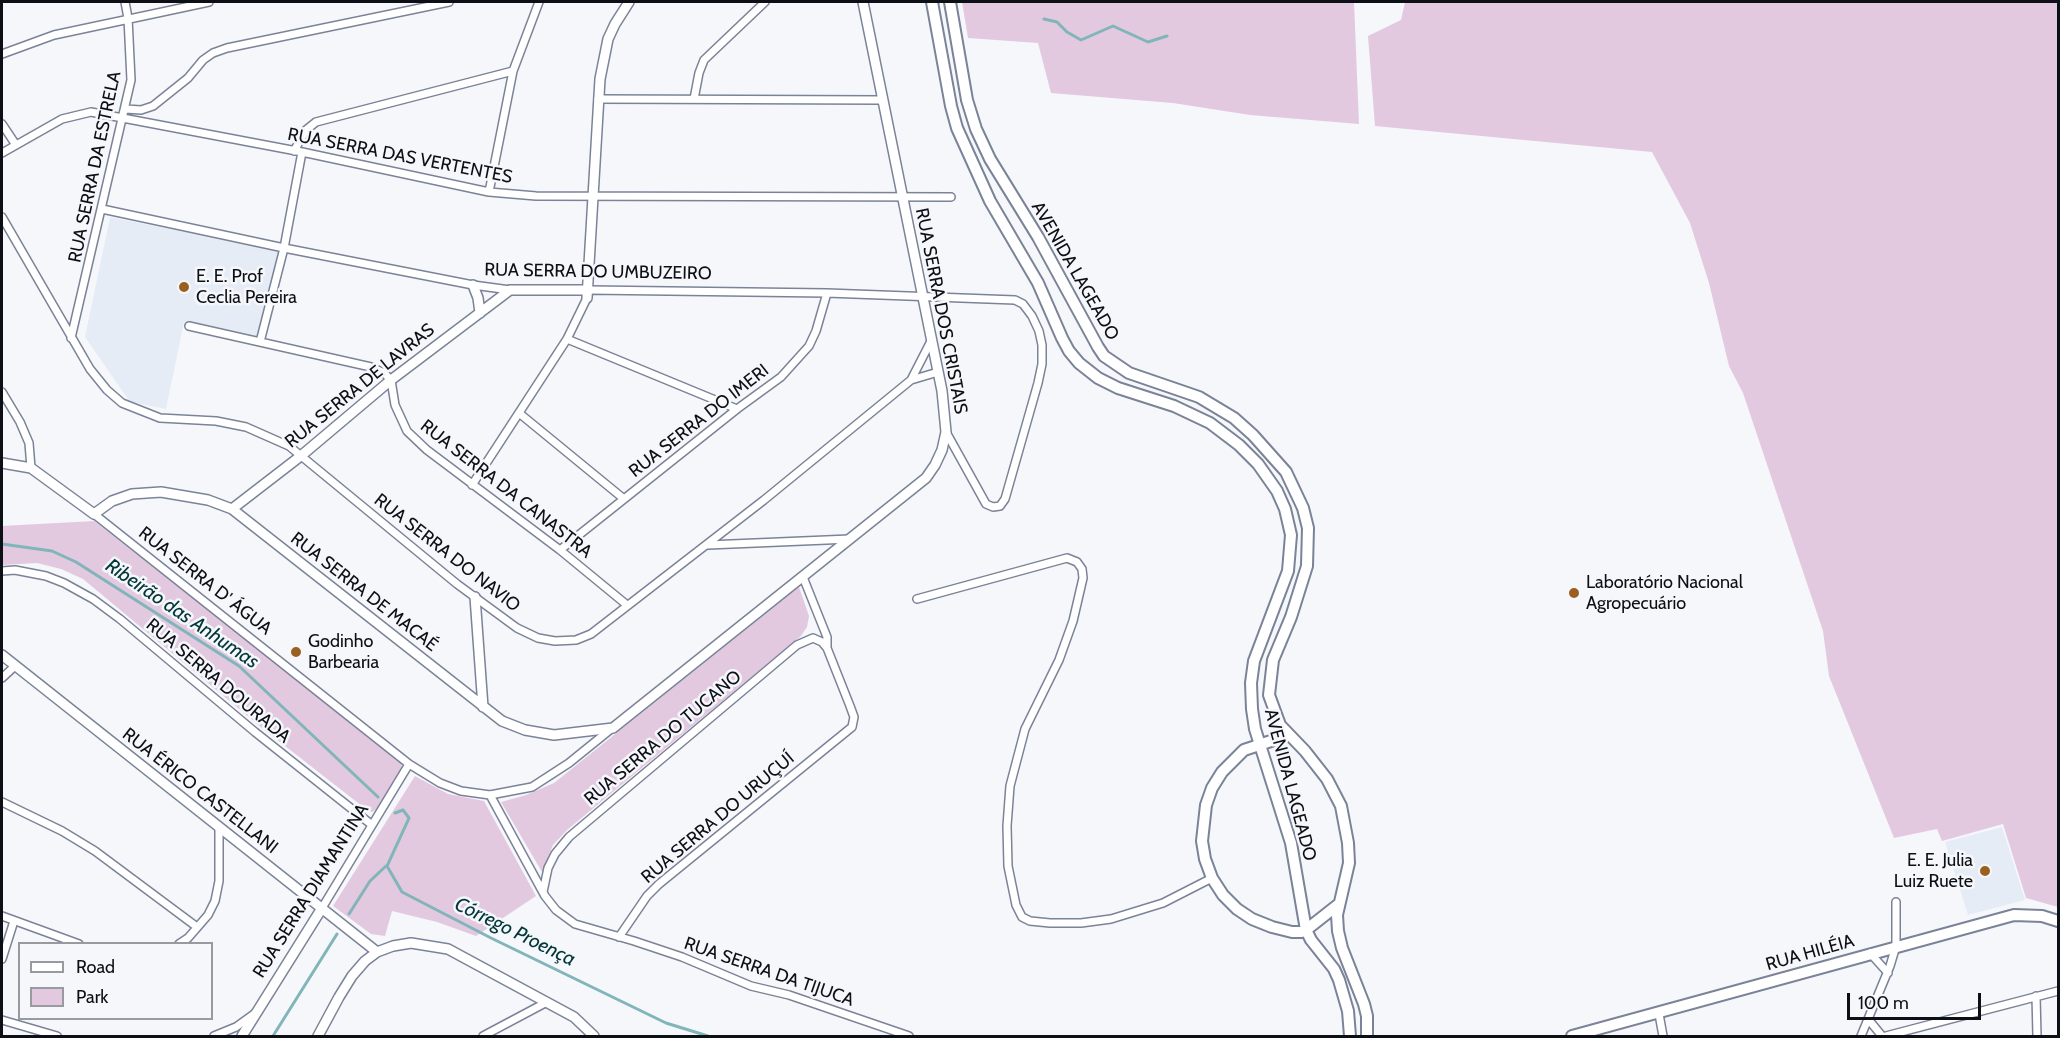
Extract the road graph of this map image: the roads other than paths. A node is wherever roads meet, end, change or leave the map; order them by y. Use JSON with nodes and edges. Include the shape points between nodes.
{"nodes":[{"id":1,"x":125,"y":2,"type":"edge"},
{"id":2,"x":209,"y":2,"type":"edge"},
{"id":3,"x":449,"y":2,"type":"edge"},
{"id":4,"x":539,"y":2,"type":"edge"},
{"id":5,"x":629,"y":2,"type":"edge"},
{"id":6,"x":765,"y":2,"type":"edge"},
{"id":7,"x":863,"y":2,"type":"edge"},
{"id":8,"x":932,"y":2,"type":"edge"},
{"id":9,"x":950,"y":2,"type":"edge"},
{"id":10,"x":128,"y":18,"type":"junction"},
{"id":11,"x":2,"y":54,"type":"edge"},
{"id":12,"x":513,"y":71,"type":"junction"},
{"id":13,"x":598,"y":99,"type":"junction"},
{"id":14,"x":694,"y":99,"type":"junction"},
{"id":15,"x":883,"y":100,"type":"junction"},
{"id":16,"x":126,"y":109,"type":"junction"},
{"id":17,"x":123,"y":117,"type":"junction"},
{"id":18,"x":2,"y":124,"type":"edge"},
{"id":19,"x":16,"y":145,"type":"junction"},
{"id":20,"x":298,"y":152,"type":"junction"},
{"id":21,"x":2,"y":153,"type":"edge"},
{"id":22,"x":489,"y":192,"type":"junction"},
{"id":23,"x":593,"y":196,"type":"junction"},
{"id":24,"x":951,"y":197,"type":"dead end"},
{"id":25,"x":902,"y":198,"type":"junction"},
{"id":26,"x":102,"y":209,"type":"junction"},
{"id":27,"x":2,"y":217,"type":"edge"},
{"id":28,"x":284,"y":248,"type":"junction"},
{"id":29,"x":473,"y":285,"type":"junction"},
{"id":30,"x":510,"y":290,"type":"junction"},
{"id":31,"x":827,"y":293,"type":"junction"},
{"id":32,"x":588,"y":294,"type":"junction"},
{"id":33,"x":921,"y":295,"type":"junction"},
{"id":34,"x":480,"y":313,"type":"junction"},
{"id":35,"x":189,"y":326,"type":"dead end"},
{"id":36,"x":71,"y":338,"type":"junction"},
{"id":37,"x":567,"y":339,"type":"junction"},
{"id":38,"x":931,"y":340,"type":"junction"},
{"id":39,"x":260,"y":342,"type":"junction"},
{"id":40,"x":938,"y":372,"type":"junction"},
{"id":41,"x":911,"y":380,"type":"junction"},
{"id":42,"x":390,"y":381,"type":"junction"},
{"id":43,"x":2,"y":392,"type":"edge"},
{"id":44,"x":737,"y":409,"type":"junction"},
{"id":45,"x":519,"y":413,"type":"junction"},
{"id":46,"x":946,"y":432,"type":"junction"},
{"id":47,"x":302,"y":455,"type":"junction"},
{"id":48,"x":2,"y":463,"type":"edge"},
{"id":49,"x":31,"y":468,"type":"junction"},
{"id":50,"x":472,"y":485,"type":"junction"},
{"id":51,"x":624,"y":499,"type":"junction"},
{"id":52,"x":232,"y":509,"type":"junction"},
{"id":53,"x":94,"y":514,"type":"junction"},
{"id":54,"x":851,"y":539,"type":"junction"},
{"id":55,"x":708,"y":545,"type":"junction"},
{"id":56,"x":560,"y":550,"type":"junction"},
{"id":57,"x":2,"y":571,"type":"edge"},
{"id":58,"x":803,"y":577,"type":"junction"},
{"id":59,"x":475,"y":597,"type":"junction"},
{"id":60,"x":917,"y":599,"type":"dead end"},
{"id":61,"x":627,"y":606,"type":"junction"},
{"id":62,"x":827,"y":648,"type":"junction"},
{"id":63,"x":2,"y":655,"type":"edge"},
{"id":64,"x":15,"y":666,"type":"junction"},
{"id":65,"x":2,"y":678,"type":"edge"},
{"id":66,"x":483,"y":707,"type":"junction"},
{"id":67,"x":613,"y":728,"type":"junction"},
{"id":68,"x":1290,"y":735,"type":"junction"},
{"id":69,"x":1260,"y":745,"type":"junction"},
{"id":70,"x":409,"y":764,"type":"junction"},
{"id":71,"x":490,"y":795,"type":"junction"},
{"id":72,"x":2,"y":802,"type":"edge"},
{"id":73,"x":372,"y":825,"type":"junction"},
{"id":74,"x":219,"y":827,"type":"junction"},
{"id":75,"x":1212,"y":878,"type":"junction"},
{"id":76,"x":543,"y":892,"type":"junction"},
{"id":77,"x":1896,"y":902,"type":"dead end"},
{"id":78,"x":1339,"y":904,"type":"junction"},
{"id":79,"x":321,"y":908,"type":"junction"},
{"id":80,"x":2,"y":916,"type":"edge"},
{"id":81,"x":14,"y":921,"type":"junction"},
{"id":82,"x":2058,"y":921,"type":"edge"},
{"id":83,"x":197,"y":927,"type":"junction"},
{"id":84,"x":1306,"y":930,"type":"junction"},
{"id":85,"x":619,"y":937,"type":"junction"},
{"id":86,"x":73,"y":942,"type":"edge"},
{"id":87,"x":182,"y":942,"type":"edge"},
{"id":88,"x":1896,"y":946,"type":"junction"},
{"id":89,"x":377,"y":952,"type":"junction"},
{"id":90,"x":1870,"y":953,"type":"junction"},
{"id":91,"x":2,"y":959,"type":"edge"},
{"id":92,"x":1887,"y":973,"type":"junction"},
{"id":93,"x":2058,"y":990,"type":"edge"},
{"id":94,"x":2036,"y":996,"type":"junction"},
{"id":95,"x":546,"y":1002,"type":"junction"},
{"id":96,"x":254,"y":1014,"type":"junction"},
{"id":97,"x":1659,"y":1014,"type":"junction"},
{"id":98,"x":1868,"y":1018,"type":"junction"},
{"id":99,"x":2,"y":1020,"type":"edge"},
{"id":100,"x":53,"y":1036,"type":"edge"},
{"id":101,"x":214,"y":1036,"type":"edge"},
{"id":102,"x":242,"y":1036,"type":"edge"},
{"id":103,"x":318,"y":1036,"type":"edge"},
{"id":104,"x":483,"y":1036,"type":"edge"},
{"id":105,"x":594,"y":1036,"type":"edge"},
{"id":106,"x":909,"y":1036,"type":"edge"},
{"id":107,"x":1350,"y":1036,"type":"edge"},
{"id":108,"x":1367,"y":1036,"type":"edge"},
{"id":109,"x":1572,"y":1036,"type":"edge"},
{"id":110,"x":1663,"y":1036,"type":"edge"},
{"id":111,"x":1861,"y":1036,"type":"edge"},
{"id":112,"x":1884,"y":1036,"type":"edge"},
{"id":113,"x":2037,"y":1036,"type":"edge"}],
"edges":[{"from":1,"to":10,"type":"street","name":"RUA SERRA DA ESTRELA"},
{"from":2,"to":10,"type":"street"},
{"from":3,"to":16,"type":"street","via":[[213,52],[153,106]]},
{"from":4,"to":12,"type":"street"},
{"from":5,"to":13,"type":"street","via":[[608,39]]},
{"from":6,"to":14,"type":"street","via":[[705,60]]},
{"from":7,"to":15,"type":"street","name":"RUA SERRA DOS CRISTAIS"},
{"from":8,"to":69,"type":"main road","name":"AVENIDA LAGEADO","via":[[957,128],[1069,351],[1098,378],[1210,423],[1258,464],[1277,492],[1290,525],[1291,558],[1252,672],[1252,709]]},
{"from":9,"to":68,"type":"main road","name":"AVENIDA LAGEADO","via":[[967,100],[976,129],[1104,356],[1129,373],[1199,397],[1234,418],[1267,450],[1294,486],[1308,528],[1308,555],[1297,600],[1273,660],[1269,695],[1280,725]]},
{"from":10,"to":11,"type":"street","via":[[54,35]]},
{"from":10,"to":16,"type":"street","name":"RUA SERRA DA ESTRELA","via":[[132,70]]},
{"from":12,"to":20,"type":"street","via":[[316,122],[306,130]]},
{"from":12,"to":22,"type":"street"},
{"from":13,"to":14,"type":"street"},
{"from":13,"to":23,"type":"street"},
{"from":14,"to":15,"type":"street"},
{"from":15,"to":25,"type":"street","name":"RUA SERRA DOS CRISTAIS"},
{"from":16,"to":17,"type":"street","name":"RUA SERRA DA ESTRELA"},
{"from":17,"to":19,"type":"street","name":"RUA SERRA DAS VERTENTES","via":[[82,113],[62,119]]},
{"from":17,"to":20,"type":"street","name":"RUA SERRA DAS VERTENTES"},
{"from":17,"to":26,"type":"street","name":"RUA SERRA DA ESTRELA"},
{"from":18,"to":19,"type":"street"},
{"from":19,"to":21,"type":"street","name":"RUA SERRA DAS VERTENTES"},
{"from":20,"to":22,"type":"street","name":"RUA SERRA DAS VERTENTES"},
{"from":20,"to":28,"type":"street"},
{"from":22,"to":23,"type":"street","name":"RUA SERRA DAS VERTENTES"},
{"from":23,"to":25,"type":"street","name":"RUA SERRA DAS VERTENTES"},
{"from":23,"to":32,"type":"street"},
{"from":24,"to":25,"type":"street","name":"RUA SERRA DAS VERTENTES"},
{"from":25,"to":33,"type":"street","name":"RUA SERRA DOS CRISTAIS"},
{"from":26,"to":28,"type":"street","name":"RUA SERRA DO UMBUZEIRO"},
{"from":26,"to":36,"type":"street","name":"RUA SERRA DA ESTRELA"},
{"from":27,"to":36,"type":"street","name":"RUA SERRA DO NAVIO"},
{"from":28,"to":29,"type":"street","name":"RUA SERRA DO UMBUZEIRO"},
{"from":28,"to":39,"type":"street"},
{"from":29,"to":30,"type":"street","name":"RUA SERRA DO UMBUZEIRO"},
{"from":29,"to":34,"type":"street"},
{"from":30,"to":32,"type":"street","name":"RUA SERRA DO UMBUZEIRO"},
{"from":30,"to":34,"type":"street","name":"RUA SERRA DE LAVRAS"},
{"from":31,"to":32,"type":"street","name":"RUA SERRA DO UMBUZEIRO"},
{"from":31,"to":33,"type":"street","name":"RUA SERRA DO UMBUZEIRO"},
{"from":31,"to":44,"type":"street","name":"RUA SERRA DO IMERI","via":[[816,331],[799,360]]},
{"from":32,"to":37,"type":"street"},
{"from":33,"to":38,"type":"street","name":"RUA SERRA DOS CRISTAIS"},
{"from":33,"to":46,"type":"street","via":[[1015,300],[1032,316],[1042,345],[1038,383],[1000,506],[986,504]]},
{"from":34,"to":42,"type":"street","name":"RUA SERRA DE LAVRAS"},
{"from":35,"to":39,"type":"street"},
{"from":36,"to":47,"type":"street","name":"RUA SERRA DO NAVIO","via":[[90,369],[122,403],[160,418],[246,427],[279,440]]},
{"from":37,"to":44,"type":"street"},
{"from":37,"to":45,"type":"street"},
{"from":38,"to":40,"type":"street","name":"RUA SERRA DOS CRISTAIS"},
{"from":38,"to":41,"type":"street","name":"RUA SERRA DO NAVIO"},
{"from":39,"to":42,"type":"street","via":[[371,367]]},
{"from":40,"to":41,"type":"street","name":"RUA SERRA DO NAVIO"},
{"from":40,"to":46,"type":"street","name":"RUA SERRA DOS CRISTAIS"},
{"from":41,"to":55,"type":"street","name":"RUA SERRA DO NAVIO"},
{"from":42,"to":47,"type":"street","name":"RUA SERRA DE LAVRAS"},
{"from":42,"to":50,"type":"street","name":"RUA SERRA DA CANASTRA","via":[[407,431]]},
{"from":43,"to":49,"type":"street","via":[[29,443]]},
{"from":44,"to":51,"type":"street","name":"RUA SERRA DO IMERI"},
{"from":45,"to":50,"type":"street"},
{"from":45,"to":51,"type":"street"},
{"from":46,"to":54,"type":"street","name":"RUA SERRA DOS CRISTAIS","via":[[939,458],[926,478]]},
{"from":47,"to":52,"type":"street","name":"RUA SERRA DE LAVRAS"},
{"from":47,"to":59,"type":"street","name":"RUA SERRA DO NAVIO"},
{"from":48,"to":49,"type":"street"},
{"from":49,"to":53,"type":"street","name":"RUA SERRA D' ÁGUA"},
{"from":50,"to":56,"type":"street","name":"RUA SERRA DA CANASTRA"},
{"from":51,"to":56,"type":"street","name":"RUA SERRA DO IMERI"},
{"from":52,"to":53,"type":"street","name":"RUA SERRA DE MACAÉ","via":[[208,500],[161,492],[132,494],[112,501]]},
{"from":52,"to":66,"type":"street","name":"RUA SERRA DE MACAÉ"},
{"from":53,"to":70,"type":"street","name":"RUA SERRA D' ÁGUA"},
{"from":54,"to":55,"type":"street"},
{"from":54,"to":58,"type":"street","name":"RUA SERRA DOS CRISTAIS"},
{"from":55,"to":61,"type":"street","name":"RUA SERRA DO NAVIO"},
{"from":56,"to":61,"type":"street","name":"RUA SERRA DA CANASTRA"},
{"from":57,"to":73,"type":"street","name":"RUA SERRA DOURADA","via":[[46,576],[93,599]]},
{"from":58,"to":62,"type":"street","name":"RUA SERRA DO URUÇUÍ","via":[[827,637]]},
{"from":58,"to":67,"type":"street","name":"RUA SERRA DOS CRISTAIS"},
{"from":59,"to":61,"type":"street","name":"RUA SERRA DO NAVIO","via":[[517,628],[555,641],[576,640],[591,634]]},
{"from":59,"to":66,"type":"street"},
{"from":60,"to":75,"type":"street","via":[[1067,558],[1077,562],[1082,570],[1073,621],[1059,660],[1025,729],[1010,786],[1008,866],[1022,916],[1050,923],[1111,919],[1163,903]]},
{"from":62,"to":76,"type":"street","name":"RUA SERRA DO TUCANO","via":[[813,638],[797,645],[569,837],[548,868]]},
{"from":62,"to":85,"type":"street","name":"RUA SERRA DO URUÇUÍ","via":[[854,717],[852,727],[659,885]]},
{"from":63,"to":64,"type":"street","name":"RUA ÉRICO CASTELLANI"},
{"from":64,"to":65,"type":"street"},
{"from":64,"to":74,"type":"street","name":"RUA ÉRICO CASTELLANI"},
{"from":66,"to":67,"type":"street","name":"RUA SERRA DE MACAÉ","via":[[525,730],[554,735]]},
{"from":67,"to":71,"type":"street","name":"RUA SERRA D' ÁGUA","via":[[532,787]]},
{"from":68,"to":69,"type":"main road"},
{"from":68,"to":78,"type":"main road","name":"AVENIDA LAGEADO","via":[[1327,779],[1341,806],[1349,863]]},
{"from":69,"to":75,"type":"main road","via":[[1244,750],[1212,788],[1202,841]]},
{"from":69,"to":84,"type":"main road","name":"AVENIDA LAGEADO","via":[[1291,843]]},
{"from":70,"to":71,"type":"street","name":"RUA SERRA D' ÁGUA","via":[[440,783]]},
{"from":70,"to":73,"type":"street","name":"RUA SERRA DIAMANTINA"},
{"from":71,"to":76,"type":"street"},
{"from":72,"to":83,"type":"street","via":[[95,851]]},
{"from":73,"to":79,"type":"street","name":"RUA SERRA DIAMANTINA"},
{"from":74,"to":79,"type":"street","name":"RUA ÉRICO CASTELLANI"},
{"from":74,"to":83,"type":"street","via":[[215,901]]},
{"from":75,"to":84,"type":"main road","via":[[1222,895],[1252,919],[1284,931]]},
{"from":76,"to":85,"type":"street","via":[[556,910],[575,924]]},
{"from":77,"to":88,"type":"street"},
{"from":78,"to":84,"type":"main road"},
{"from":78,"to":108,"type":"main road","name":"AVENIDA LAGEADO","via":[[1339,939],[1364,1004]]},
{"from":79,"to":89,"type":"street","name":"RUA ÉRICO CASTELLANI"},
{"from":79,"to":96,"type":"street","name":"RUA SERRA DIAMANTINA"},
{"from":80,"to":81,"type":"street"},
{"from":81,"to":86,"type":"street"},
{"from":81,"to":91,"type":"street"},
{"from":82,"to":88,"type":"main road","name":"RUA HILÉIA","via":[[2014,915]]},
{"from":83,"to":87,"type":"street"},
{"from":84,"to":107,"type":"main road","name":"AVENIDA LAGEADO","via":[[1339,980]]},
{"from":85,"to":106,"type":"street","name":"RUA SERRA DA TIJUCA","via":[[682,957],[751,986]]},
{"from":88,"to":90,"type":"main road","name":"RUA HILÉIA"},
{"from":88,"to":92,"type":"street"},
{"from":89,"to":95,"type":"street","via":[[411,943],[448,949]]},
{"from":89,"to":103,"type":"street","via":[[352,976]]},
{"from":90,"to":92,"type":"street"},
{"from":90,"to":97,"type":"main road","name":"RUA HILÉIA"},
{"from":92,"to":98,"type":"street"},
{"from":93,"to":94,"type":"street"},
{"from":94,"to":112,"type":"street"},
{"from":94,"to":113,"type":"street"},
{"from":95,"to":104,"type":"street"},
{"from":95,"to":105,"type":"street","via":[[574,1017]]},
{"from":96,"to":101,"type":"street","via":[[236,1028]]},
{"from":96,"to":102,"type":"street","name":"RUA SERRA DIAMANTINA"},
{"from":97,"to":109,"type":"main road","name":"RUA HILÉIA"},
{"from":97,"to":110,"type":"street"},
{"from":98,"to":111,"type":"street"},
{"from":98,"to":112,"type":"street"},
{"from":99,"to":100,"type":"street"}]}
